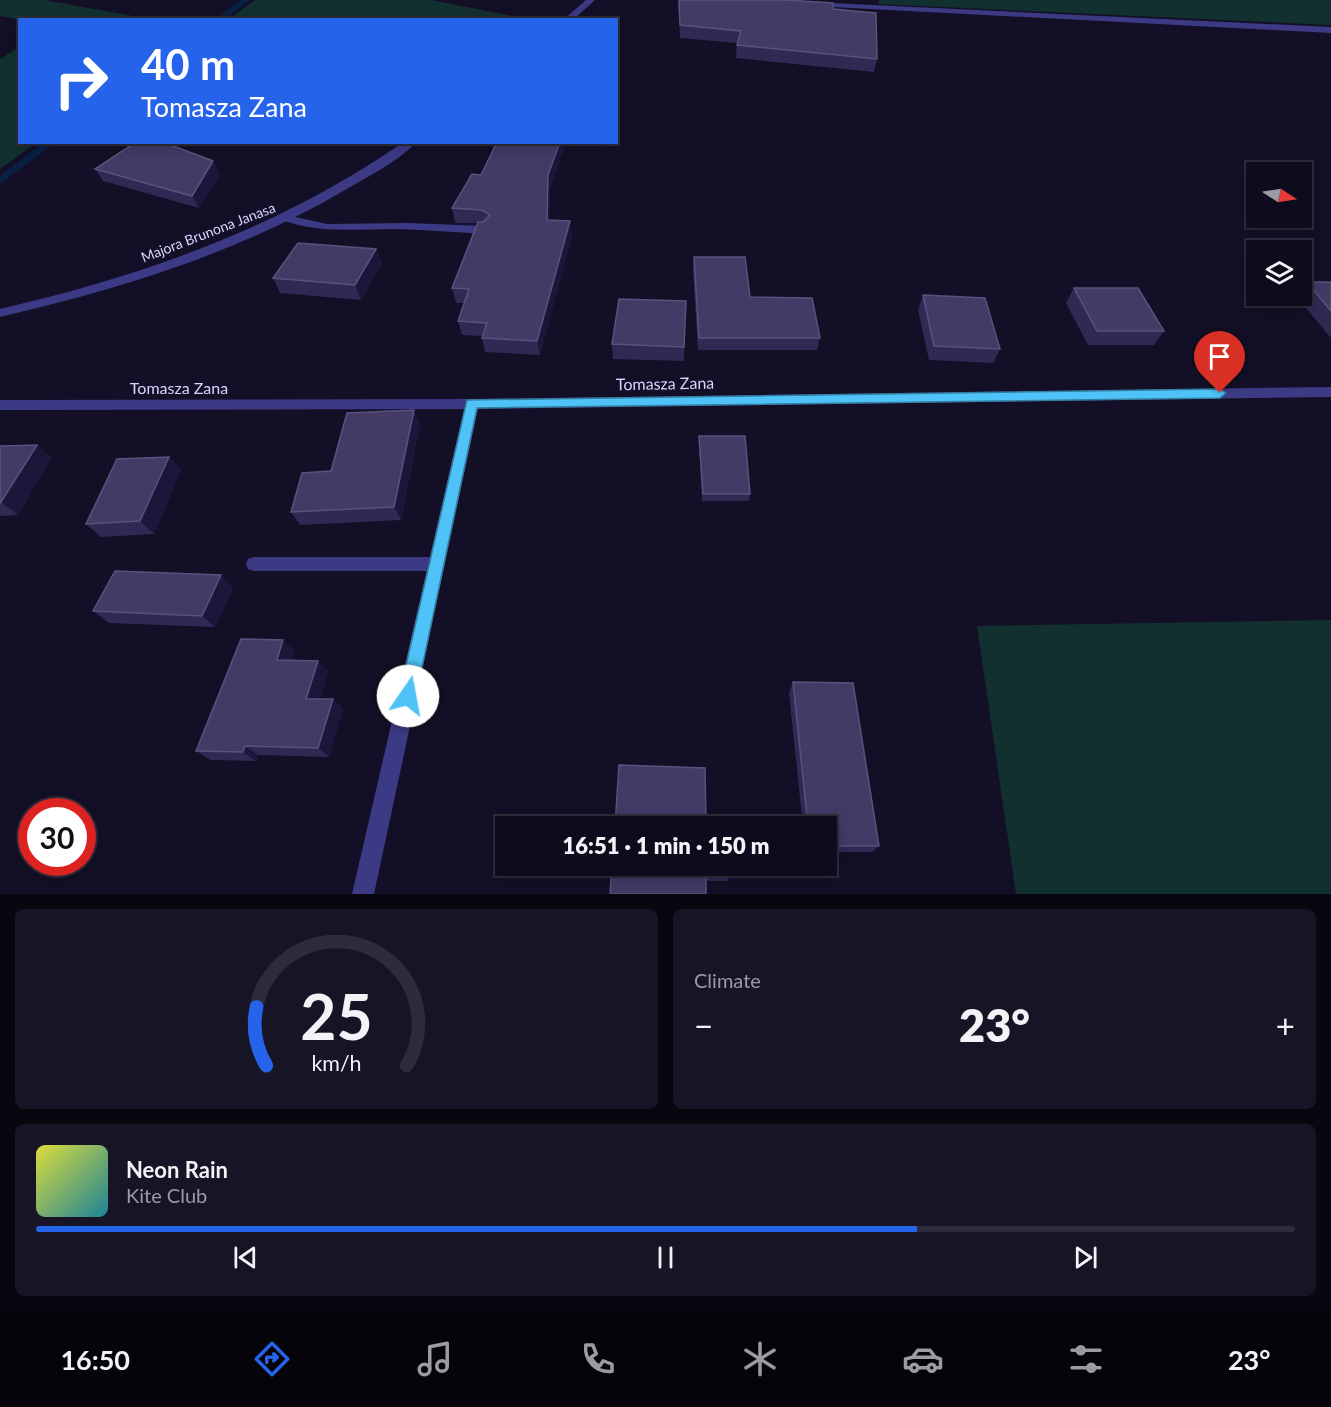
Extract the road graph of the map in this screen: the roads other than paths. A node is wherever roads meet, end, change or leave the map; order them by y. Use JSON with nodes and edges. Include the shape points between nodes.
{"nodes":[{"id":1,"x":591,"y":0,"type":"edge"},
{"id":2,"x":801,"y":3,"type":"edge"},
{"id":3,"x":569,"y":18,"type":"edge"},
{"id":4,"x":1331,"y":30,"type":"edge"},
{"id":5,"x":409,"y":144,"type":"edge"},
{"id":6,"x":286,"y":218,"type":"junction"},
{"id":7,"x":484,"y":230,"type":"edge"},
{"id":8,"x":0,"y":313,"type":"edge"},
{"id":9,"x":1331,"y":392,"type":"edge"},
{"id":10,"x":472,"y":404,"type":"junction"},
{"id":11,"x":0,"y":405,"type":"edge"},
{"id":12,"x":254,"y":564,"type":"dead end"},
{"id":13,"x":437,"y":564,"type":"junction"},
{"id":14,"x":363,"y":894,"type":"edge"}],
"edges":[{"from":1,"to":3,"type":"street"},
{"from":2,"to":4,"type":"street"},
{"from":5,"to":6,"type":"street","name":"Majora Brunona Janasa","via":[[337,191]]},
{"from":6,"to":7,"type":"street","via":[[321,228],[395,225]]},
{"from":6,"to":8,"type":"street","name":"Majora Brunona Janasa","via":[[145,273]]},
{"from":9,"to":10,"type":"street","name":"Tomasza Zana"},
{"from":10,"to":11,"type":"street","name":"Tomasza Zana"},
{"from":10,"to":13,"type":"street"},
{"from":12,"to":13,"type":"street"},
{"from":13,"to":14,"type":"street"}]}
